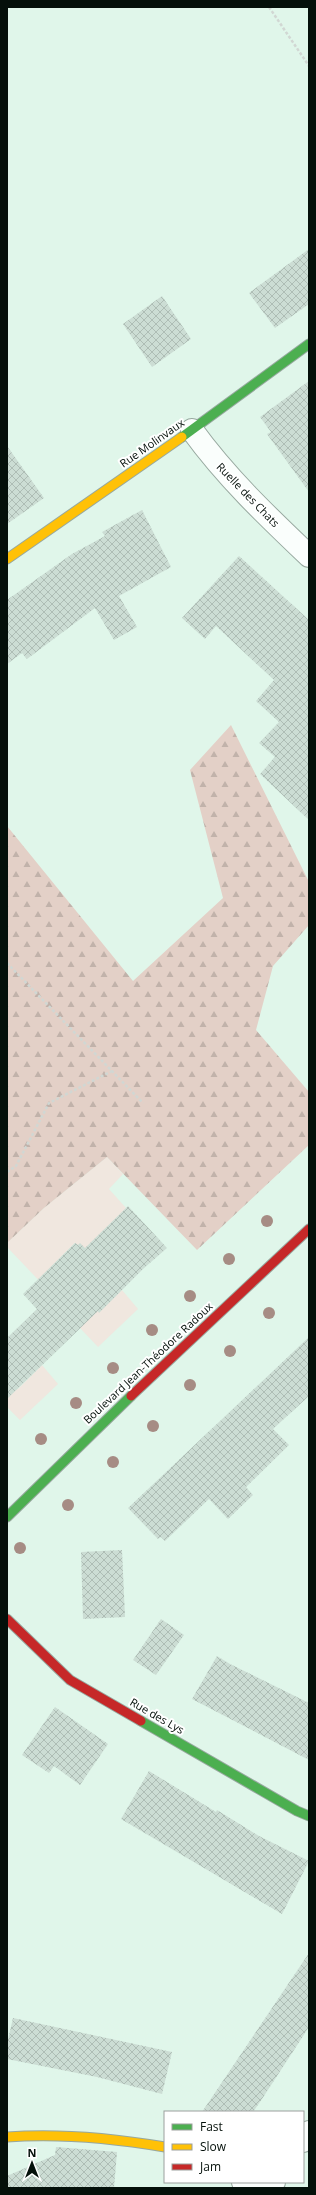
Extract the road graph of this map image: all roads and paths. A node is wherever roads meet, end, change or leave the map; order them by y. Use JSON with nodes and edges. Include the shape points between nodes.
{"nodes":[{"id":1,"x":269,"y":7,"type":"edge"},
{"id":2,"x":309,"y":66,"type":"edge"},
{"id":3,"x":309,"y":344,"type":"edge"},
{"id":4,"x":192,"y":430,"type":"junction"},
{"id":5,"x":309,"y":556,"type":"edge"},
{"id":6,"x":7,"y":559,"type":"edge"},
{"id":7,"x":7,"y":963,"type":"edge"},
{"id":8,"x":112,"y":1071,"type":"junction"},
{"id":9,"x":143,"y":1103,"type":"dead end"},
{"id":10,"x":7,"y":1172,"type":"edge"},
{"id":11,"x":309,"y":1229,"type":"edge"},
{"id":12,"x":7,"y":1517,"type":"edge"},
{"id":13,"x":7,"y":1619,"type":"edge"},
{"id":14,"x":309,"y":1816,"type":"edge"},
{"id":15,"x":7,"y":2138,"type":"edge"},
{"id":16,"x":164,"y":2147,"type":"edge"}],
"edges":[{"from":1,"to":2,"type":"path"},
{"from":3,"to":4,"type":"street","name":"Rue Molinvaux"},
{"from":4,"to":5,"type":"street","name":"Ruelle des Chats","via":[[213,459]]},
{"from":4,"to":6,"type":"street","name":"Rue Molinvaux"},
{"from":7,"to":8,"type":"path"},
{"from":8,"to":9,"type":"path"},
{"from":8,"to":10,"type":"path","via":[[49,1103],[16,1166]]},
{"from":11,"to":12,"type":"street","name":"Boulevard Jean-Théodore Radoux","via":[[87,1437]]},
{"from":13,"to":14,"type":"street","name":"Rue des Lys","via":[[70,1680]]},
{"from":15,"to":16,"type":"street","via":[[42,2133],[110,2137]]}]}
